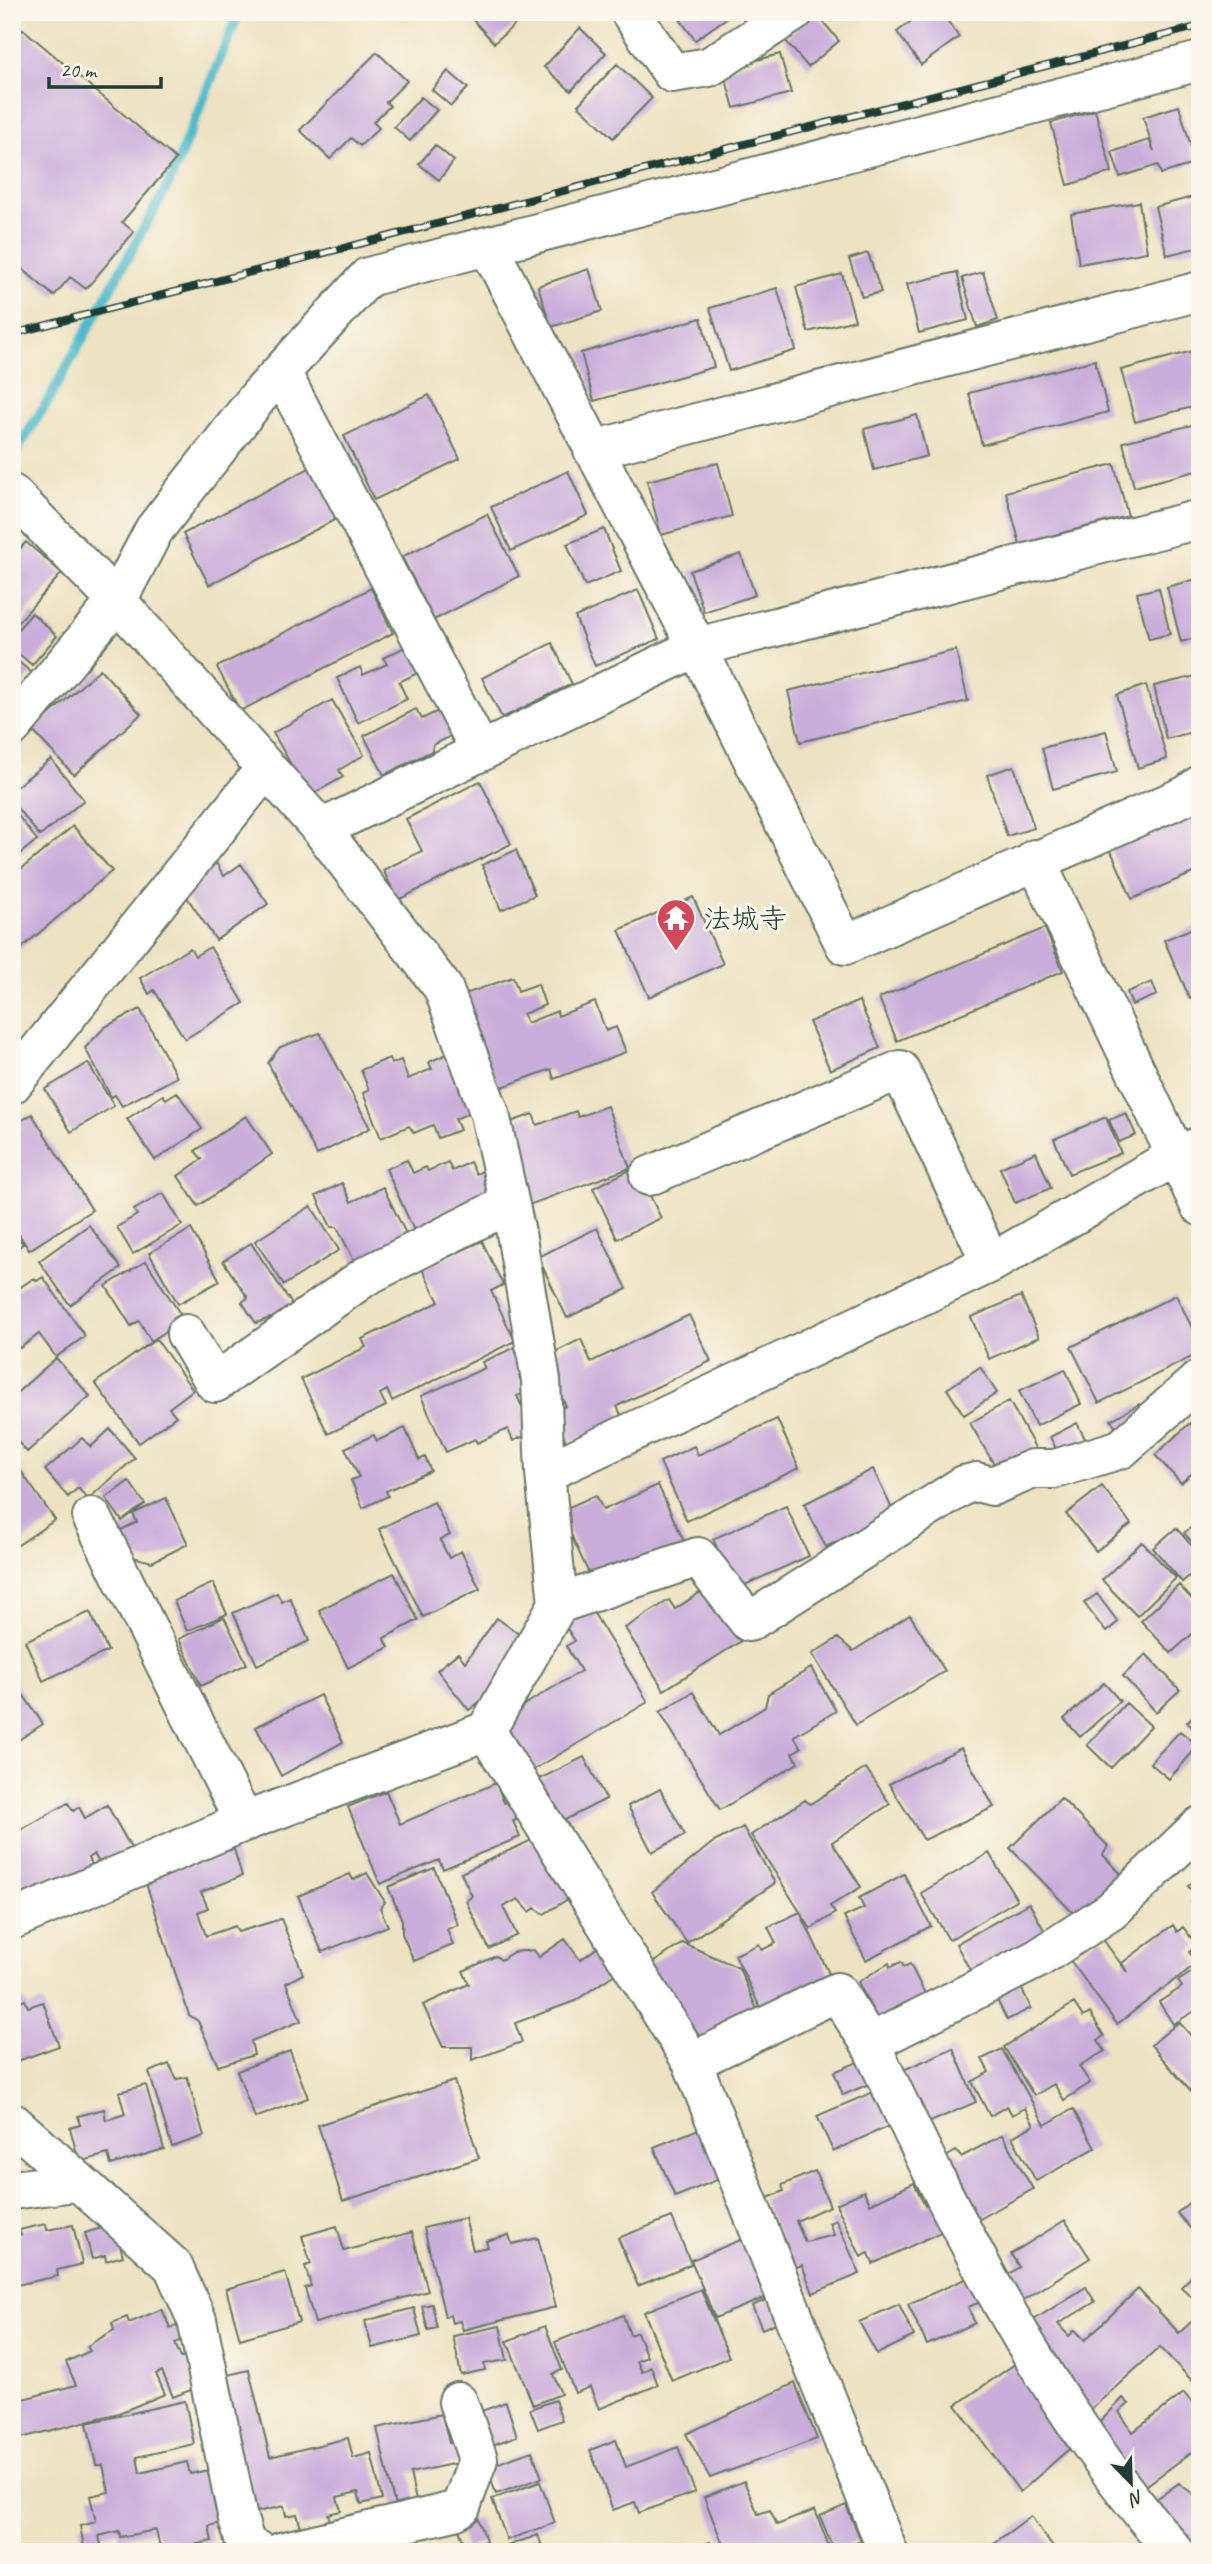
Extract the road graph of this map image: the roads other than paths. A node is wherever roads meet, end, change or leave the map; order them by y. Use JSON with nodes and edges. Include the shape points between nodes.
{"nodes":[{"id":1,"x":630,"y":12,"type":"edge"},
{"id":2,"x":794,"y":12,"type":"edge"},
{"id":3,"x":1200,"y":61,"type":"edge"},
{"id":4,"x":489,"y":248,"type":"junction"},
{"id":5,"x":1200,"y":291,"type":"edge"},
{"id":6,"x":281,"y":372,"type":"junction"},
{"id":7,"x":593,"y":450,"type":"junction"},
{"id":8,"x":12,"y":494,"type":"edge"},
{"id":9,"x":1200,"y":519,"type":"edge"},
{"id":10,"x":117,"y":601,"type":"junction"},
{"id":11,"x":697,"y":647,"type":"junction"},
{"id":12,"x":12,"y":727,"type":"edge"},
{"id":13,"x":481,"y":752,"type":"junction"},
{"id":14,"x":266,"y":768,"type":"junction"},
{"id":15,"x":1200,"y":785,"type":"edge"},
{"id":16,"x":321,"y":829,"type":"junction"},
{"id":17,"x":1035,"y":859,"type":"junction"},
{"id":18,"x":12,"y":1084,"type":"edge"},
{"id":19,"x":1188,"y":1151,"type":"edge"},
{"id":20,"x":649,"y":1176,"type":"dead end"},
{"id":21,"x":509,"y":1204,"type":"junction"},
{"id":22,"x":1200,"y":1206,"type":"edge"},
{"id":23,"x":991,"y":1263,"type":"junction"},
{"id":24,"x":186,"y":1334,"type":"dead end"},
{"id":25,"x":1200,"y":1379,"type":"edge"},
{"id":26,"x":545,"y":1473,"type":"junction"},
{"id":27,"x":92,"y":1517,"type":"dead end"},
{"id":28,"x":558,"y":1604,"type":"junction"},
{"id":29,"x":486,"y":1731,"type":"junction"},
{"id":30,"x":244,"y":1822,"type":"junction"},
{"id":31,"x":1200,"y":1826,"type":"edge"},
{"id":32,"x":12,"y":1920,"type":"edge"},
{"id":33,"x":870,"y":2043,"type":"junction"},
{"id":34,"x":692,"y":2063,"type":"junction"},
{"id":35,"x":12,"y":2122,"type":"edge"},
{"id":36,"x":76,"y":2182,"type":"junction"},
{"id":37,"x":12,"y":2190,"type":"edge"},
{"id":38,"x":458,"y":2402,"type":"dead end"},
{"id":39,"x":261,"y":2552,"type":"edge"},
{"id":40,"x":281,"y":2552,"type":"edge"},
{"id":41,"x":888,"y":2552,"type":"edge"},
{"id":42,"x":1175,"y":2552,"type":"edge"}],
"edges":[{"from":1,"to":2,"type":"street","via":[[673,74],[709,67]]},
{"from":3,"to":4,"type":"street"},
{"from":4,"to":6,"type":"street","via":[[368,277]]},
{"from":4,"to":7,"type":"street"},
{"from":5,"to":7,"type":"street"},
{"from":6,"to":10,"type":"street","via":[[153,530]]},
{"from":6,"to":13,"type":"street"},
{"from":7,"to":11,"type":"street"},
{"from":8,"to":10,"type":"street"},
{"from":9,"to":11,"type":"street"},
{"from":10,"to":12,"type":"street"},
{"from":10,"to":14,"type":"street"},
{"from":11,"to":13,"type":"street"},
{"from":11,"to":17,"type":"street","via":[[845,945]]},
{"from":13,"to":16,"type":"street"},
{"from":14,"to":16,"type":"street"},
{"from":14,"to":18,"type":"street"},
{"from":15,"to":17,"type":"street","via":[[1187,796]]},
{"from":16,"to":21,"type":"street","via":[[443,988],[490,1114]]},
{"from":17,"to":19,"type":"street"},
{"from":19,"to":22,"type":"street"},
{"from":19,"to":23,"type":"street"},
{"from":20,"to":23,"type":"street","via":[[901,1070]]},
{"from":21,"to":24,"type":"street","via":[[366,1276],[215,1383]]},
{"from":21,"to":26,"type":"street","via":[[541,1380]]},
{"from":23,"to":26,"type":"street"},
{"from":25,"to":28,"type":"street","via":[[1121,1449],[1055,1469],[1033,1469],[992,1486],[964,1485],[749,1622],[698,1557]]},
{"from":26,"to":28,"type":"street"},
{"from":27,"to":30,"type":"street"},
{"from":28,"to":29,"type":"street"},
{"from":29,"to":30,"type":"street"},
{"from":29,"to":34,"type":"street"},
{"from":30,"to":32,"type":"street"},
{"from":31,"to":33,"type":"street","via":[[1111,1911],[1037,1959]]},
{"from":33,"to":34,"type":"street","via":[[837,1992]]},
{"from":33,"to":42,"type":"street","via":[[950,2213],[1029,2352],[1124,2493]]},
{"from":34,"to":41,"type":"street"},
{"from":35,"to":36,"type":"street"},
{"from":36,"to":37,"type":"street"},
{"from":36,"to":39,"type":"street","via":[[173,2266],[197,2320],[246,2545]]},
{"from":38,"to":40,"type":"street","via":[[478,2459],[461,2507]]}]}
